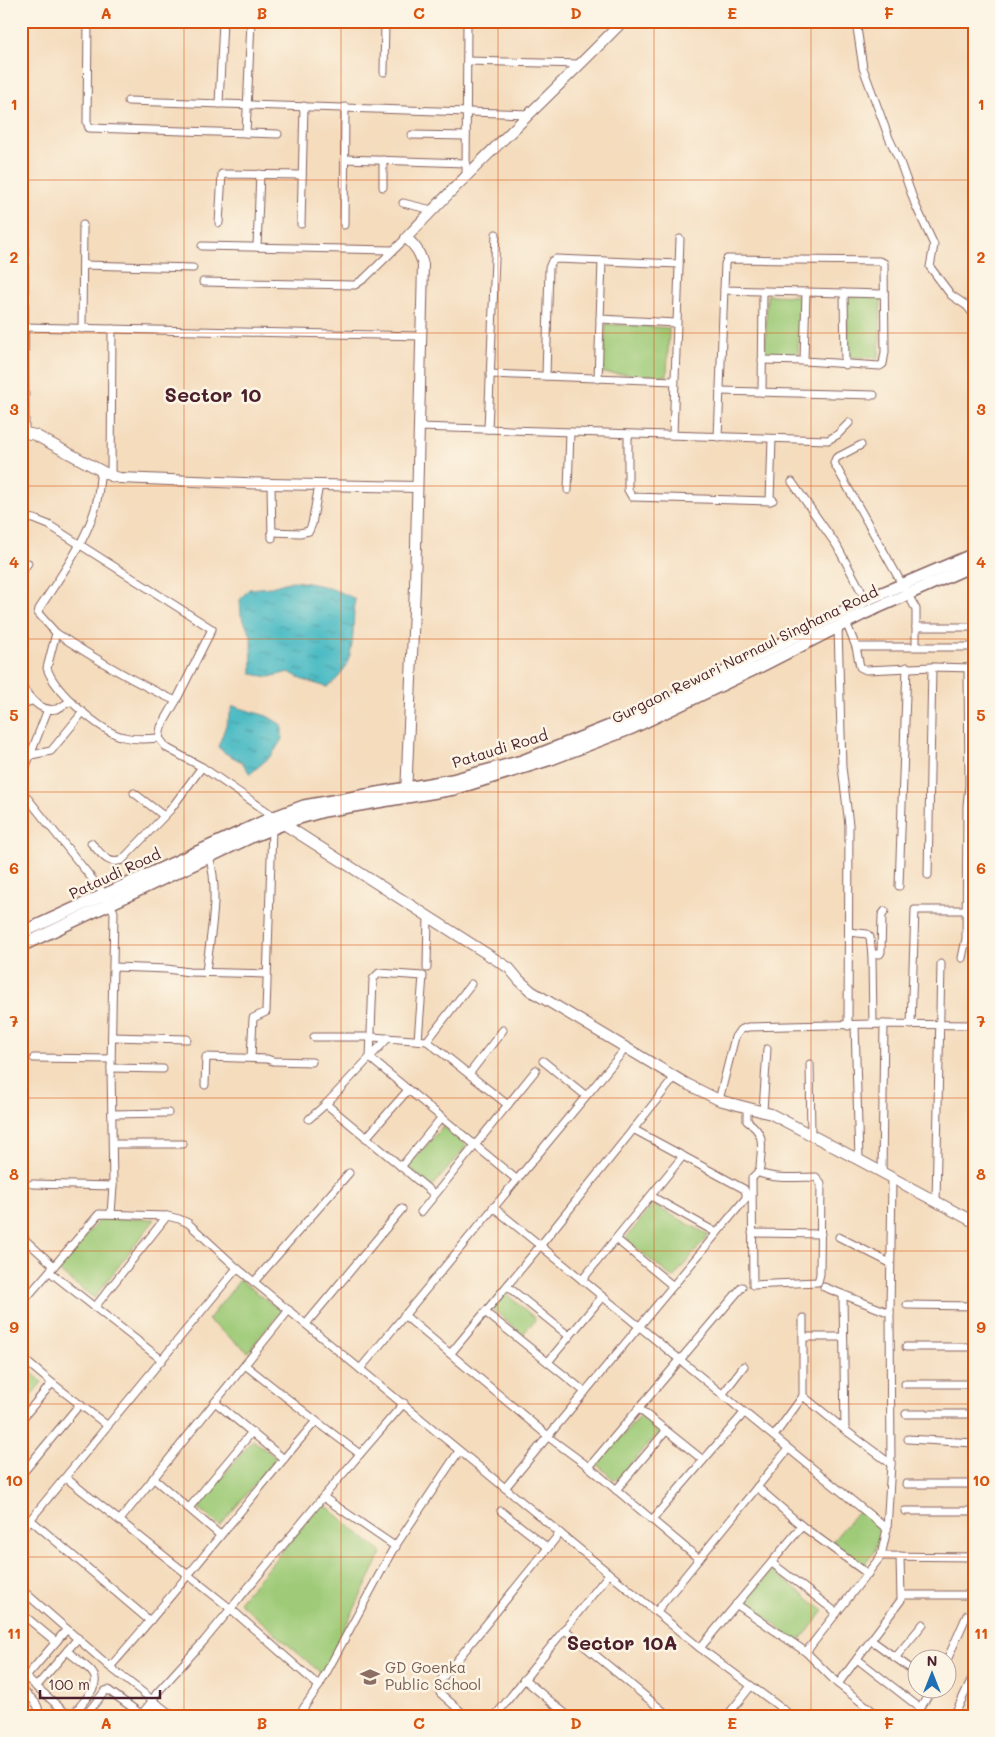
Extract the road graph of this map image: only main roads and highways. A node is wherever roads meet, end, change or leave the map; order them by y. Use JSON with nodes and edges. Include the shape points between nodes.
{"nodes":[{"id":1,"x":974,"y":554,"type":"edge"},
{"id":2,"x":974,"y":565,"type":"edge"},
{"id":3,"x":693,"y":694,"type":"junction"},
{"id":4,"x":24,"y":936,"type":"edge"}],
"edges":[{"from":1,"to":3,"type":"main road","via":[[866,600]]},
{"from":2,"to":3,"type":"main road","name":"Gurgaon Rewari Narnaul Singhana Road"},
{"from":3,"to":4,"type":"main road","name":"Gurgaon Rewari Narnaul Singhana Road","via":[[632,728],[551,760],[454,789],[406,793],[277,823],[107,899],[55,931]]}]}
